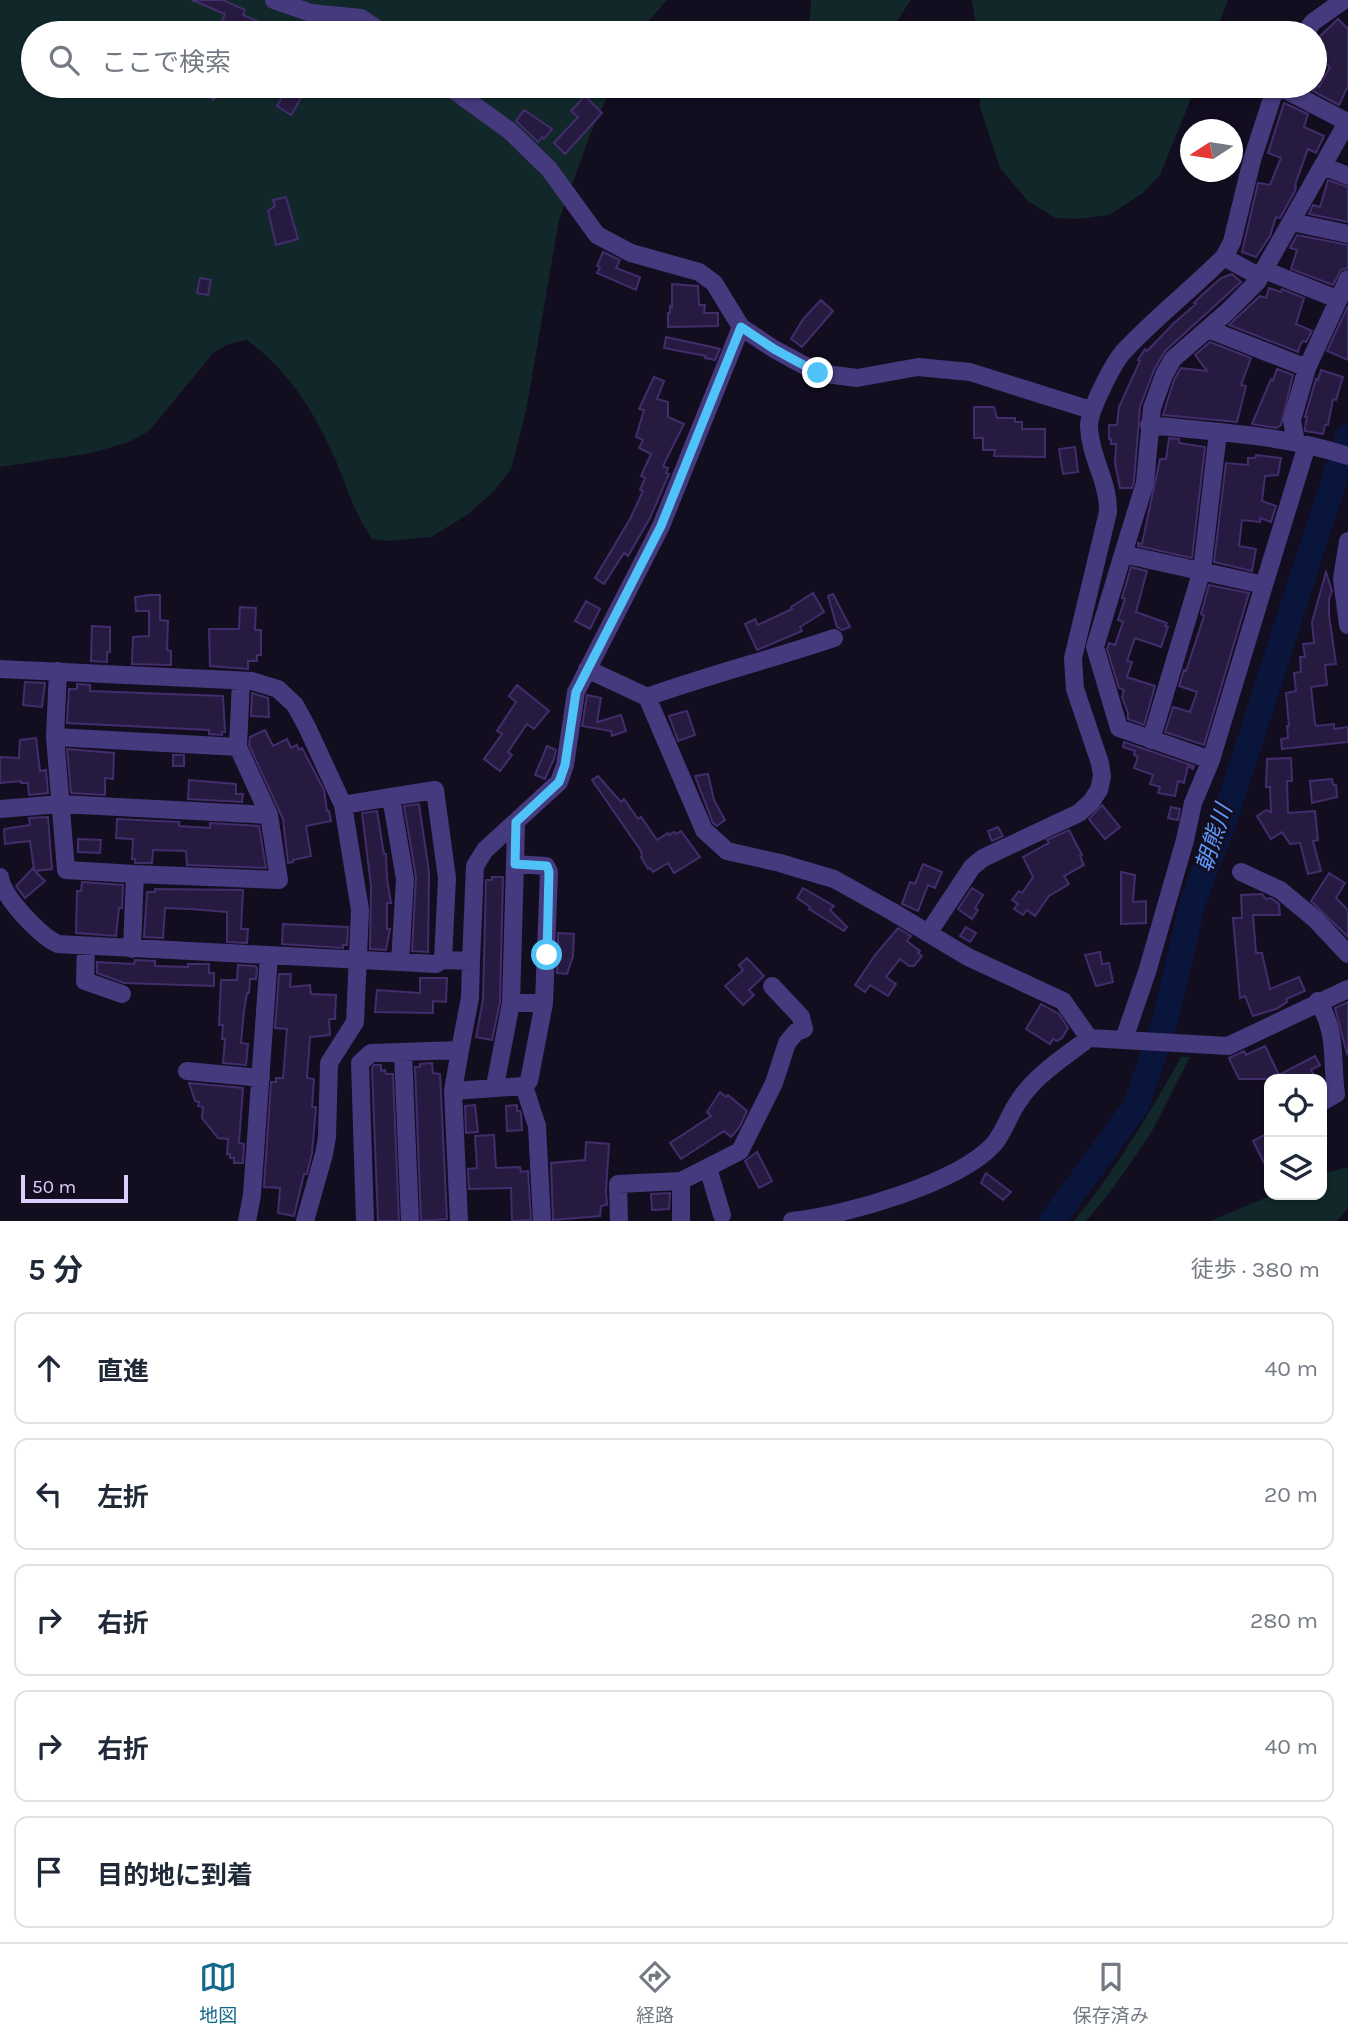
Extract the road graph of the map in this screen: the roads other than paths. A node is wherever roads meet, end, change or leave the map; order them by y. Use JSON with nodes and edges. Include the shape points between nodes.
{"nodes":[{"id":1,"x":274,"y":0,"type":"edge"},
{"id":2,"x":1344,"y":0,"type":"edge"},
{"id":3,"x":365,"y":21,"type":"edge"},
{"id":4,"x":1313,"y":21,"type":"edge"},
{"id":5,"x":465,"y":98,"type":"edge"},
{"id":6,"x":1273,"y":98,"type":"edge"},
{"id":7,"x":1301,"y":98,"type":"edge"},
{"id":8,"x":1348,"y":121,"type":"edge"},
{"id":9,"x":1324,"y":166,"type":"junction"},
{"id":10,"x":1348,"y":176,"type":"edge"},
{"id":11,"x":1292,"y":222,"type":"junction"},
{"id":12,"x":1348,"y":234,"type":"edge"},
{"id":13,"x":1224,"y":257,"type":"junction"},
{"id":14,"x":1262,"y":273,"type":"junction"},
{"id":15,"x":1348,"y":279,"type":"edge"},
{"id":16,"x":1337,"y":299,"type":"junction"},
{"id":17,"x":741,"y":327,"type":"junction"},
{"id":18,"x":1208,"y":328,"type":"junction"},
{"id":19,"x":1307,"y":368,"type":"junction"},
{"id":20,"x":1091,"y":410,"type":"junction"},
{"id":21,"x":1149,"y":425,"type":"junction"},
{"id":22,"x":1218,"y":432,"type":"junction"},
{"id":23,"x":1301,"y":444,"type":"junction"},
{"id":24,"x":1348,"y":456,"type":"edge"},
{"id":25,"x":1348,"y":541,"type":"edge"},
{"id":26,"x":1098,"y":556,"type":"junction"},
{"id":27,"x":1122,"y":557,"type":"junction"},
{"id":28,"x":1202,"y":570,"type":"junction"},
{"id":29,"x":1264,"y":585,"type":"junction"},
{"id":30,"x":1348,"y":625,"type":"edge"},
{"id":31,"x":834,"y":638,"type":"dead end"},
{"id":32,"x":0,"y":669,"type":"edge"},
{"id":33,"x":587,"y":669,"type":"junction"},
{"id":34,"x":58,"y":671,"type":"junction"},
{"id":35,"x":241,"y":681,"type":"junction"},
{"id":36,"x":647,"y":697,"type":"junction"},
{"id":37,"x":55,"y":737,"type":"junction"},
{"id":38,"x":1151,"y":740,"type":"junction"},
{"id":39,"x":237,"y":747,"type":"junction"},
{"id":40,"x":1210,"y":760,"type":"junction"},
{"id":41,"x":391,"y":797,"type":"junction"},
{"id":42,"x":61,"y":804,"type":"junction"},
{"id":43,"x":343,"y":804,"type":"junction"},
{"id":44,"x":0,"y":809,"type":"edge"},
{"id":45,"x":269,"y":815,"type":"junction"},
{"id":46,"x":516,"y":822,"type":"junction"},
{"id":47,"x":515,"y":864,"type":"junction"},
{"id":48,"x":1241,"y":872,"type":"dead end"},
{"id":49,"x":135,"y":874,"type":"junction"},
{"id":50,"x":0,"y":877,"type":"edge"},
{"id":51,"x":0,"y":886,"type":"edge"},
{"id":52,"x":929,"y":932,"type":"junction"},
{"id":53,"x":86,"y":947,"type":"junction"},
{"id":54,"x":132,"y":949,"type":"junction"},
{"id":55,"x":1348,"y":954,"type":"edge"},
{"id":56,"x":269,"y":956,"type":"junction"},
{"id":57,"x":356,"y":960,"type":"junction"},
{"id":58,"x":443,"y":960,"type":"junction"},
{"id":59,"x":471,"y":961,"type":"junction"},
{"id":60,"x":400,"y":962,"type":"junction"},
{"id":61,"x":772,"y":986,"type":"dead end"},
{"id":62,"x":1348,"y":989,"type":"edge"},
{"id":63,"x":122,"y":993,"type":"dead end"},
{"id":64,"x":1318,"y":1001,"type":"junction"},
{"id":65,"x":511,"y":1003,"type":"junction"},
{"id":66,"x":544,"y":1003,"type":"junction"},
{"id":67,"x":1089,"y":1038,"type":"junction"},
{"id":68,"x":1124,"y":1039,"type":"junction"},
{"id":69,"x":460,"y":1050,"type":"junction"},
{"id":70,"x":403,"y":1053,"type":"junction"},
{"id":71,"x":187,"y":1071,"type":"dead end"},
{"id":72,"x":261,"y":1078,"type":"junction"},
{"id":73,"x":495,"y":1086,"type":"junction"},
{"id":74,"x":524,"y":1086,"type":"junction"},
{"id":75,"x":453,"y":1091,"type":"junction"},
{"id":76,"x":1327,"y":1099,"type":"edge"},
{"id":77,"x":709,"y":1168,"type":"junction"},
{"id":78,"x":681,"y":1181,"type":"junction"},
{"id":79,"x":722,"y":1215,"type":"dead end"},
{"id":80,"x":247,"y":1221,"type":"edge"},
{"id":81,"x":304,"y":1221,"type":"edge"},
{"id":82,"x":365,"y":1221,"type":"edge"},
{"id":83,"x":410,"y":1221,"type":"edge"},
{"id":84,"x":459,"y":1221,"type":"edge"},
{"id":85,"x":542,"y":1221,"type":"edge"},
{"id":86,"x":619,"y":1221,"type":"edge"},
{"id":87,"x":681,"y":1221,"type":"edge"},
{"id":88,"x":792,"y":1221,"type":"edge"}],
"edges":[{"from":1,"to":3,"type":"street","via":[[311,13]]},
{"from":2,"to":4,"type":"street"},
{"from":5,"to":17,"type":"street","via":[[510,131],[548,169],[597,235],[631,253],[699,272],[714,283]]},
{"from":6,"to":13,"type":"street"},
{"from":7,"to":8,"type":"street"},
{"from":8,"to":9,"type":"street"},
{"from":9,"to":10,"type":"street"},
{"from":9,"to":11,"type":"street"},
{"from":11,"to":12,"type":"street"},
{"from":11,"to":14,"type":"street"},
{"from":13,"to":14,"type":"street"},
{"from":13,"to":20,"type":"street","via":[[1123,352]]},
{"from":14,"to":16,"type":"street"},
{"from":14,"to":18,"type":"street"},
{"from":15,"to":16,"type":"street"},
{"from":16,"to":19,"type":"street"},
{"from":17,"to":20,"type":"street","via":[[818,373],[857,378],[918,367],[970,372]]},
{"from":17,"to":33,"type":"street","via":[[661,526]]},
{"from":18,"to":19,"type":"street"},
{"from":18,"to":21,"type":"street","via":[[1173,359],[1157,391]]},
{"from":19,"to":23,"type":"street","via":[[1292,420]]},
{"from":20,"to":26,"type":"street","via":[[1093,449],[1108,498]]},
{"from":21,"to":22,"type":"street"},
{"from":21,"to":27,"type":"street","via":[[1144,483]]},
{"from":22,"to":23,"type":"street"},
{"from":22,"to":28,"type":"street"},
{"from":23,"to":24,"type":"street"},
{"from":23,"to":29,"type":"street"},
{"from":25,"to":30,"type":"street","via":[[1342,579]]},
{"from":26,"to":27,"type":"street"},
{"from":26,"to":52,"type":"street","via":[[1073,658],[1075,689],[1100,763],[1099,790],[1079,813],[972,867]]},
{"from":27,"to":28,"type":"street"},
{"from":27,"to":38,"type":"street","via":[[1095,647],[1119,728]]},
{"from":28,"to":29,"type":"street"},
{"from":28,"to":38,"type":"street"},
{"from":29,"to":40,"type":"street"},
{"from":31,"to":36,"type":"street"},
{"from":32,"to":34,"type":"street"},
{"from":33,"to":36,"type":"street"},
{"from":33,"to":46,"type":"street","via":[[576,692],[559,782]]},
{"from":34,"to":35,"type":"street"},
{"from":34,"to":37,"type":"street"},
{"from":35,"to":39,"type":"street"},
{"from":35,"to":43,"type":"street","via":[[278,689],[296,705]]},
{"from":36,"to":52,"type":"street","via":[[704,830],[715,842],[727,851],[834,879]]},
{"from":37,"to":39,"type":"street"},
{"from":37,"to":42,"type":"street"},
{"from":38,"to":40,"type":"street"},
{"from":39,"to":45,"type":"street"},
{"from":40,"to":68,"type":"street","via":[[1193,803]]},
{"from":41,"to":43,"type":"street"},
{"from":41,"to":58,"type":"street","via":[[435,790],[447,878]]},
{"from":41,"to":60,"type":"street","via":[[405,879]]},
{"from":42,"to":44,"type":"street"},
{"from":42,"to":45,"type":"street"},
{"from":42,"to":49,"type":"street","via":[[66,870]]},
{"from":43,"to":57,"type":"street","via":[[360,910]]},
{"from":45,"to":49,"type":"street","via":[[279,880]]},
{"from":46,"to":47,"type":"street"},
{"from":46,"to":59,"type":"street","via":[[485,850],[475,866]]},
{"from":47,"to":65,"type":"street"},
{"from":47,"to":66,"type":"street","via":[[547,866],[549,872]]},
{"from":48,"to":55,"type":"street","via":[[1280,890]]},
{"from":49,"to":54,"type":"street"},
{"from":50,"to":51,"type":"street"},
{"from":51,"to":53,"type":"street","via":[[49,940]]},
{"from":52,"to":67,"type":"street","via":[[968,957],[1063,1001]]},
{"from":53,"to":54,"type":"street"},
{"from":53,"to":63,"type":"street","via":[[85,981]]},
{"from":54,"to":56,"type":"street"},
{"from":56,"to":57,"type":"street"},
{"from":56,"to":72,"type":"street"},
{"from":57,"to":60,"type":"street"},
{"from":57,"to":81,"type":"street","via":[[355,1023],[329,1063],[326,1146]]},
{"from":58,"to":59,"type":"street"},
{"from":58,"to":60,"type":"street","via":[[436,964]]},
{"from":59,"to":69,"type":"street","via":[[470,998]]},
{"from":61,"to":77,"type":"street","via":[[801,1017],[804,1028],[787,1043],[774,1083],[740,1151]]},
{"from":62,"to":64,"type":"street"},
{"from":64,"to":68,"type":"street","via":[[1227,1046]]},
{"from":64,"to":76,"type":"street","via":[[1335,1049],[1336,1094]]},
{"from":65,"to":66,"type":"street"},
{"from":65,"to":73,"type":"street"},
{"from":66,"to":74,"type":"street"},
{"from":67,"to":68,"type":"street"},
{"from":67,"to":88,"type":"street","via":[[1035,1081],[995,1143],[977,1158],[911,1192]]},
{"from":69,"to":70,"type":"street"},
{"from":69,"to":75,"type":"street"},
{"from":70,"to":82,"type":"street","via":[[371,1053],[360,1063]]},
{"from":70,"to":83,"type":"street"},
{"from":71,"to":72,"type":"street"},
{"from":72,"to":80,"type":"street"},
{"from":73,"to":74,"type":"street"},
{"from":73,"to":75,"type":"street"},
{"from":74,"to":85,"type":"street","via":[[537,1126]]},
{"from":75,"to":84,"type":"street"},
{"from":77,"to":78,"type":"street"},
{"from":77,"to":79,"type":"street"},
{"from":78,"to":86,"type":"street","via":[[618,1184]]},
{"from":78,"to":87,"type":"street"}]}
